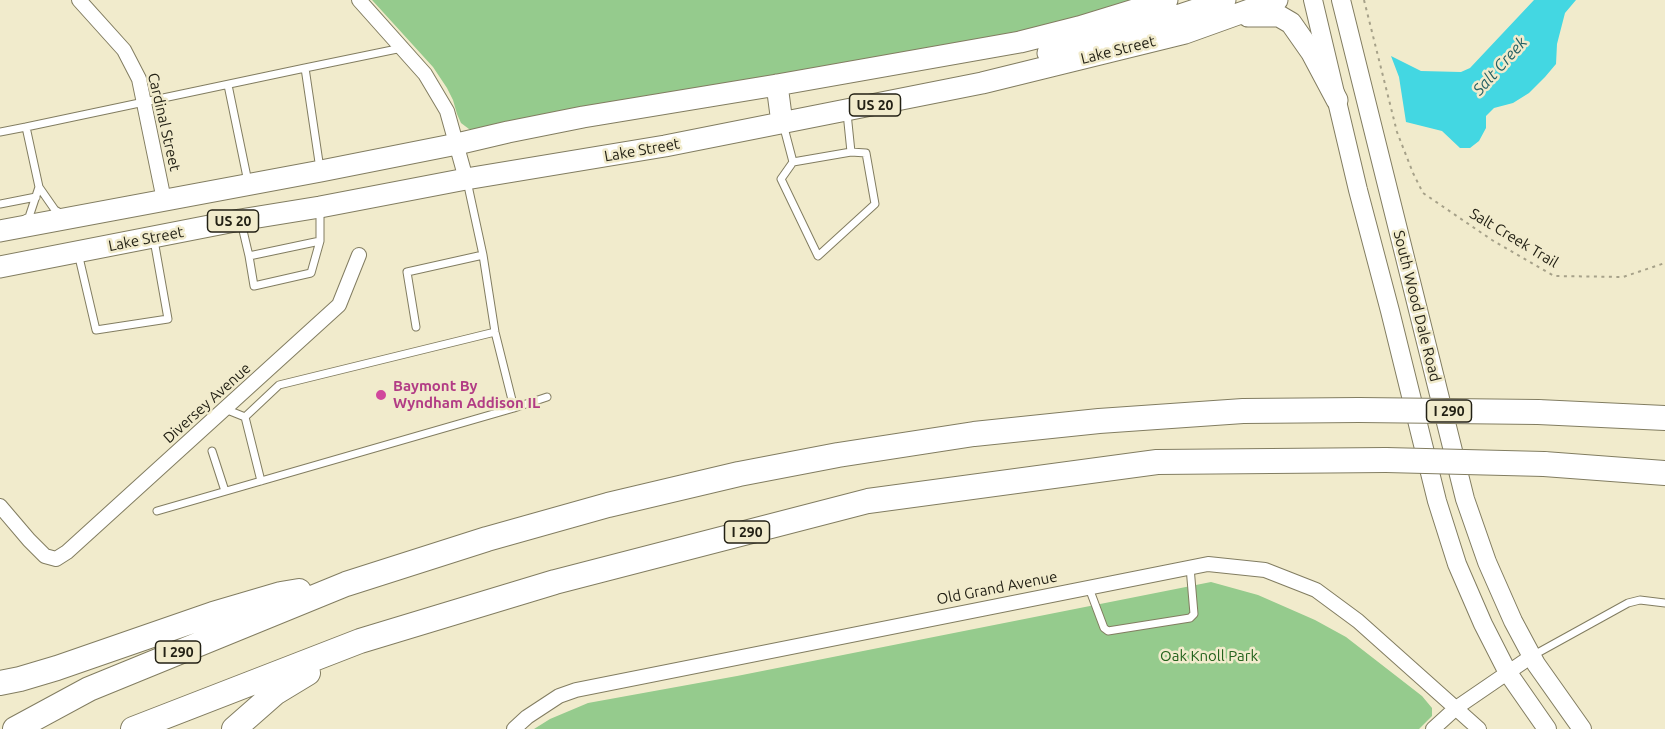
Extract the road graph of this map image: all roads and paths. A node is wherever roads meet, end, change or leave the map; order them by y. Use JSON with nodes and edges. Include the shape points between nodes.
{"nodes":[{"id":1,"x":79,"y":0,"type":"edge"},
{"id":2,"x":359,"y":0,"type":"edge"},
{"id":3,"x":1167,"y":0,"type":"edge"},
{"id":4,"x":1277,"y":0,"type":"edge"},
{"id":5,"x":1341,"y":0,"type":"edge"},
{"id":6,"x":1364,"y":0,"type":"edge"},
{"id":7,"x":1314,"y":4,"type":"edge"},
{"id":8,"x":1230,"y":8,"type":"edge"},
{"id":9,"x":403,"y":48,"type":"junction"},
{"id":10,"x":305,"y":68,"type":"junction"},
{"id":11,"x":228,"y":85,"type":"junction"},
{"id":12,"x":777,"y":85,"type":"junction"},
{"id":13,"x":1337,"y":100,"type":"junction"},
{"id":14,"x":144,"y":103,"type":"junction"},
{"id":15,"x":846,"y":110,"type":"junction"},
{"id":16,"x":782,"y":123,"type":"junction"},
{"id":17,"x":26,"y":127,"type":"junction"},
{"id":18,"x":0,"y":132,"type":"edge"},
{"id":19,"x":457,"y":144,"type":"junction"},
{"id":20,"x":851,"y":152,"type":"junction"},
{"id":21,"x":793,"y":162,"type":"junction"},
{"id":22,"x":321,"y":171,"type":"junction"},
{"id":23,"x":466,"y":178,"type":"junction"},
{"id":24,"x":248,"y":185,"type":"junction"},
{"id":25,"x":39,"y":187,"type":"junction"},
{"id":26,"x":36,"y":197,"type":"junction"},
{"id":27,"x":164,"y":200,"type":"junction"},
{"id":28,"x":0,"y":204,"type":"edge"},
{"id":29,"x":320,"y":207,"type":"junction"},
{"id":30,"x":71,"y":219,"type":"junction"},
{"id":31,"x":240,"y":220,"type":"junction"},
{"id":32,"x":3,"y":230,"type":"edge"},
{"id":33,"x":153,"y":238,"type":"junction"},
{"id":34,"x":320,"y":241,"type":"junction"},
{"id":35,"x":78,"y":252,"type":"junction"},
{"id":36,"x":359,"y":255,"type":"dead end"},
{"id":37,"x":483,"y":255,"type":"junction"},
{"id":38,"x":249,"y":256,"type":"junction"},
{"id":39,"x":1665,"y":263,"type":"edge"},
{"id":40,"x":0,"y":267,"type":"edge"},
{"id":41,"x":416,"y":327,"type":"dead end"},
{"id":42,"x":495,"y":332,"type":"junction"},
{"id":43,"x":547,"y":398,"type":"dead end"},
{"id":44,"x":514,"y":408,"type":"junction"},
{"id":45,"x":225,"y":409,"type":"junction"},
{"id":46,"x":244,"y":417,"type":"junction"},
{"id":47,"x":1665,"y":418,"type":"edge"},
{"id":48,"x":212,"y":451,"type":"dead end"},
{"id":49,"x":1665,"y":472,"type":"edge"},
{"id":50,"x":261,"y":481,"type":"junction"},
{"id":51,"x":225,"y":491,"type":"junction"},
{"id":52,"x":0,"y":506,"type":"edge"},
{"id":53,"x":157,"y":511,"type":"dead end"},
{"id":54,"x":1190,"y":567,"type":"junction"},
{"id":55,"x":346,"y":584,"type":"junction"},
{"id":56,"x":1089,"y":587,"type":"junction"},
{"id":57,"x":1665,"y":603,"type":"edge"},
{"id":58,"x":360,"y":642,"type":"junction"},
{"id":59,"x":1532,"y":656,"type":"junction"},
{"id":60,"x":1508,"y":672,"type":"junction"},
{"id":61,"x":0,"y":683,"type":"edge"},
{"id":62,"x":1456,"y":708,"type":"junction"},
{"id":63,"x":15,"y":729,"type":"edge"},
{"id":64,"x":133,"y":729,"type":"edge"},
{"id":65,"x":234,"y":729,"type":"edge"},
{"id":66,"x":514,"y":729,"type":"edge"},
{"id":67,"x":1433,"y":729,"type":"edge"},
{"id":68,"x":1479,"y":729,"type":"edge"},
{"id":69,"x":1547,"y":729,"type":"edge"},
{"id":70,"x":1582,"y":729,"type":"edge"}],
"edges":[{"from":1,"to":14,"type":"street","name":"Cardinal Street","via":[[124,50],[139,79]]},
{"from":2,"to":9,"type":"street"},
{"from":3,"to":12,"type":"main road","number":"US 20","via":[[1020,42]]},
{"from":4,"to":8,"type":"main road","name":"Lake Street","number":"US 20"},
{"from":5,"to":59,"type":"main road","name":"South Wood Dale Road","via":[[1465,499],[1487,562]]},
{"from":6,"to":39,"type":"path","name":"Salt Creek Trail","via":[[1397,132],[1423,193],[1554,276],[1623,277]]},
{"from":7,"to":13,"type":"main road","name":"South Wood Dale Road"},
{"from":8,"to":13,"type":"main road","via":[[1279,16],[1291,23]]},
{"from":8,"to":15,"type":"main road","name":"Lake Street","number":"US 20","via":[[1185,33],[982,83]]},
{"from":9,"to":10,"type":"lane"},
{"from":9,"to":19,"type":"street","via":[[425,74],[447,111]]},
{"from":10,"to":11,"type":"lane"},
{"from":10,"to":22,"type":"lane"},
{"from":11,"to":14,"type":"lane"},
{"from":11,"to":24,"type":"lane"},
{"from":12,"to":16,"type":"main road"},
{"from":12,"to":19,"type":"main road","number":"US 20","via":[[572,119]]},
{"from":13,"to":60,"type":"main road","name":"South Wood Dale Road","via":[[1437,501],[1457,564]]},
{"from":14,"to":17,"type":"lane"},
{"from":14,"to":27,"type":"street","name":"Cardinal Street"},
{"from":15,"to":16,"type":"main road","name":"Lake Street","number":"US 20"},
{"from":15,"to":20,"type":"lane"},
{"from":16,"to":21,"type":"lane"},
{"from":16,"to":23,"type":"main road","name":"Lake Street","number":"US 20"},
{"from":17,"to":18,"type":"lane"},
{"from":17,"to":25,"type":"lane"},
{"from":19,"to":22,"type":"main road","number":"US 20"},
{"from":19,"to":23,"type":"street"},
{"from":20,"to":21,"type":"lane"},
{"from":20,"to":21,"type":"lane","via":[[866,153],[875,204],[818,256],[781,179]]},
{"from":22,"to":24,"type":"main road","number":"US 20"},
{"from":23,"to":29,"type":"main road","name":"Lake Street","number":"US 20"},
{"from":23,"to":37,"type":"lane"},
{"from":24,"to":27,"type":"main road","number":"US 20"},
{"from":25,"to":26,"type":"lane"},
{"from":25,"to":30,"type":"lane","via":[[56,210]]},
{"from":26,"to":28,"type":"lane"},
{"from":26,"to":32,"type":"lane","via":[[29,217]]},
{"from":27,"to":30,"type":"main road","number":"US 20"},
{"from":29,"to":31,"type":"main road","name":"Lake Street","number":"US 20"},
{"from":29,"to":34,"type":"lane"},
{"from":30,"to":32,"type":"main road","number":"US 20"},
{"from":31,"to":33,"type":"main road","name":"Lake Street","number":"US 20"},
{"from":31,"to":38,"type":"lane"},
{"from":33,"to":35,"type":"main road","name":"Lake Street","number":"US 20"},
{"from":33,"to":35,"type":"lane","via":[[168,319],[96,330]]},
{"from":34,"to":38,"type":"lane"},
{"from":34,"to":38,"type":"lane","via":[[311,273],[254,286]]},
{"from":35,"to":40,"type":"main road","name":"Lake Street","number":"US 20"},
{"from":36,"to":45,"type":"street","name":"Diversey Avenue","via":[[339,305]]},
{"from":37,"to":41,"type":"lane","via":[[407,272]]},
{"from":37,"to":42,"type":"lane"},
{"from":42,"to":44,"type":"lane"},
{"from":42,"to":46,"type":"lane","via":[[279,385]]},
{"from":43,"to":44,"type":"lane"},
{"from":44,"to":50,"type":"lane"},
{"from":45,"to":46,"type":"lane"},
{"from":45,"to":52,"type":"street","name":"Diversey Avenue","via":[[56,559],[45,556]]},
{"from":46,"to":50,"type":"lane"},
{"from":47,"to":55,"type":"highway","number":"I 290","bridge":true,"via":[[1539,412],[1242,411],[974,434],[739,474],[608,505]]},
{"from":48,"to":51,"type":"lane"},
{"from":49,"to":58,"type":"highway","number":"I 290","bridge":true,"via":[[1386,460],[1157,462],[868,501],[555,582]]},
{"from":50,"to":51,"type":"lane"},
{"from":51,"to":53,"type":"lane"},
{"from":54,"to":56,"type":"street","name":"Old Grand Avenue"},
{"from":54,"to":56,"type":"lane","via":[[1194,615],[1190,618],[1108,631]]},
{"from":54,"to":62,"type":"street","name":"Old Grand Avenue","via":[[1208,564],[1264,570],[1316,591],[1358,621]]},
{"from":55,"to":61,"type":"highway","via":[[280,594]]},
{"from":55,"to":63,"type":"highway","number":"I 290","via":[[89,689]]},
{"from":56,"to":66,"type":"street","name":"Old Grand Avenue","via":[[576,690],[559,696]]},
{"from":57,"to":59,"type":"lane","via":[[1628,603]]},
{"from":58,"to":64,"type":"highway","number":"I 290"},
{"from":58,"to":65,"type":"highway","via":[[275,693]]},
{"from":59,"to":60,"type":"street"},
{"from":59,"to":70,"type":"main road","name":"South Wood Dale Road"},
{"from":60,"to":62,"type":"street"},
{"from":60,"to":69,"type":"main road","name":"South Wood Dale Road"},
{"from":62,"to":67,"type":"street"},
{"from":62,"to":68,"type":"street","name":"Old Grand Avenue"}]}
